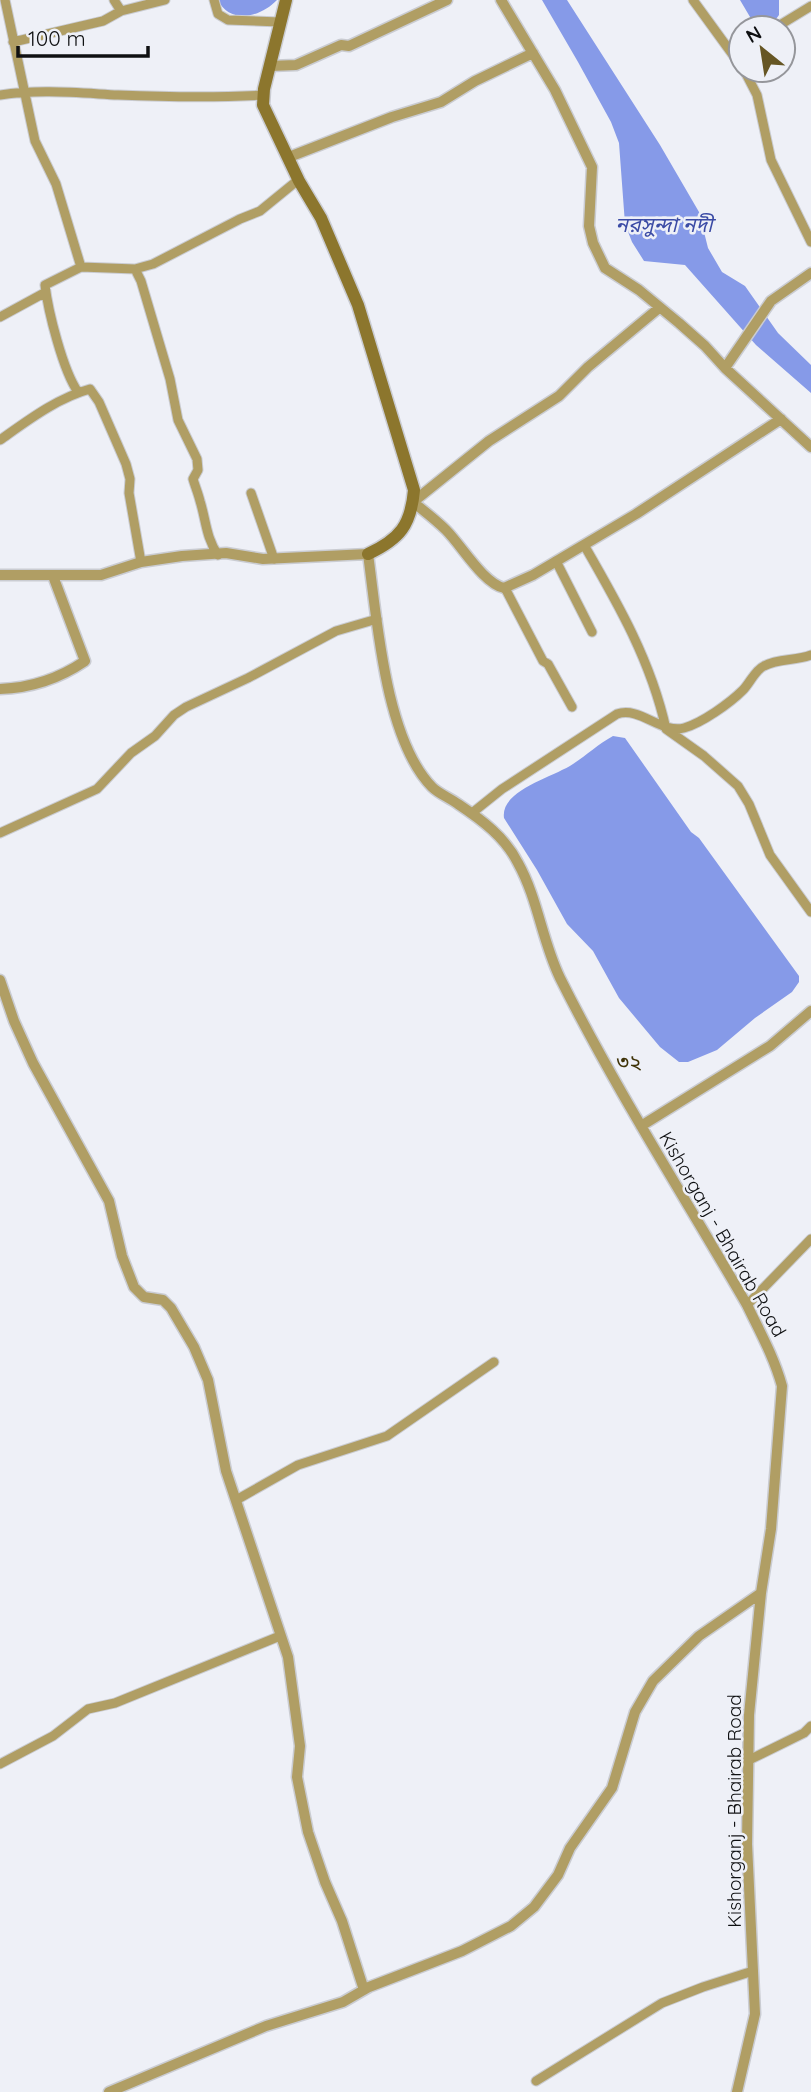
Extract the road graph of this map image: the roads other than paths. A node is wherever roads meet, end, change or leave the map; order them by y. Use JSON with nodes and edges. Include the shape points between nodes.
{"nodes":[{"id":1,"x":5,"y":0,"type":"edge"},
{"id":2,"x":114,"y":0,"type":"edge"},
{"id":3,"x":165,"y":0,"type":"edge"},
{"id":4,"x":214,"y":0,"type":"edge"},
{"id":5,"x":286,"y":0,"type":"edge"},
{"id":6,"x":447,"y":0,"type":"edge"},
{"id":7,"x":501,"y":0,"type":"edge"},
{"id":8,"x":693,"y":0,"type":"edge"},
{"id":9,"x":121,"y":11,"type":"junction"},
{"id":10,"x":280,"y":22,"type":"junction"},
{"id":11,"x":727,"y":40,"type":"edge"},
{"id":12,"x":13,"y":43,"type":"junction"},
{"id":13,"x":533,"y":53,"type":"junction"},
{"id":14,"x":270,"y":66,"type":"junction"},
{"id":15,"x":751,"y":84,"type":"edge"},
{"id":16,"x":23,"y":92,"type":"junction"},
{"id":17,"x":0,"y":94,"type":"edge"},
{"id":18,"x":263,"y":95,"type":"junction"},
{"id":19,"x":289,"y":157,"type":"junction"},
{"id":20,"x":299,"y":180,"type":"junction"},
{"id":21,"x":811,"y":242,"type":"edge"},
{"id":22,"x":81,"y":267,"type":"junction"},
{"id":23,"x":135,"y":269,"type":"junction"},
{"id":24,"x":811,"y":273,"type":"edge"},
{"id":25,"x":46,"y":292,"type":"junction"},
{"id":26,"x":659,"y":308,"type":"junction"},
{"id":27,"x":0,"y":317,"type":"edge"},
{"id":28,"x":725,"y":368,"type":"junction"},
{"id":29,"x":78,"y":392,"type":"junction"},
{"id":30,"x":781,"y":419,"type":"junction"},
{"id":31,"x":0,"y":440,"type":"edge"},
{"id":32,"x":811,"y":447,"type":"edge"},
{"id":33,"x":251,"y":493,"type":"dead end"},
{"id":34,"x":413,"y":502,"type":"junction"},
{"id":35,"x":584,"y":545,"type":"junction"},
{"id":36,"x":368,"y":554,"type":"junction"},
{"id":37,"x":218,"y":555,"type":"junction"},
{"id":38,"x":274,"y":559,"type":"junction"},
{"id":39,"x":556,"y":561,"type":"junction"},
{"id":40,"x":141,"y":562,"type":"junction"},
{"id":41,"x":0,"y":575,"type":"edge"},
{"id":42,"x":52,"y":576,"type":"junction"},
{"id":43,"x":505,"y":587,"type":"junction"},
{"id":44,"x":377,"y":619,"type":"junction"},
{"id":45,"x":592,"y":632,"type":"dead end"},
{"id":46,"x":811,"y":655,"type":"edge"},
{"id":47,"x":0,"y":689,"type":"edge"},
{"id":48,"x":572,"y":707,"type":"dead end"},
{"id":49,"x":666,"y":729,"type":"junction"},
{"id":50,"x":472,"y":813,"type":"junction"},
{"id":51,"x":0,"y":834,"type":"edge"},
{"id":52,"x":811,"y":912,"type":"edge"},
{"id":53,"x":0,"y":981,"type":"edge"},
{"id":54,"x":811,"y":1011,"type":"edge"},
{"id":55,"x":641,"y":1126,"type":"junction"},
{"id":56,"x":811,"y":1239,"type":"edge"},
{"id":57,"x":747,"y":1305,"type":"junction"},
{"id":58,"x":494,"y":1362,"type":"dead end"},
{"id":59,"x":237,"y":1499,"type":"junction"},
{"id":60,"x":761,"y":1593,"type":"junction"},
{"id":61,"x":280,"y":1636,"type":"junction"},
{"id":62,"x":811,"y":1726,"type":"edge"},
{"id":63,"x":749,"y":1760,"type":"junction"},
{"id":64,"x":0,"y":1764,"type":"edge"},
{"id":65,"x":753,"y":1971,"type":"junction"},
{"id":66,"x":364,"y":1990,"type":"junction"},
{"id":67,"x":536,"y":2081,"type":"dead end"},
{"id":68,"x":109,"y":2092,"type":"edge"},
{"id":69,"x":737,"y":2092,"type":"edge"}],
"edges":[{"from":1,"to":12,"type":"street"},
{"from":2,"to":9,"type":"street"},
{"from":3,"to":9,"type":"street"},
{"from":4,"to":10,"type":"street","via":[[218,14],[228,20]]},
{"from":5,"to":10,"type":"main road"},
{"from":6,"to":14,"type":"street","via":[[349,46],[341,45],[296,65]]},
{"from":7,"to":13,"type":"street"},
{"from":8,"to":11,"type":"street"},
{"from":9,"to":12,"type":"street","via":[[103,21]]},
{"from":10,"to":14,"type":"main road"},
{"from":12,"to":16,"type":"street"},
{"from":13,"to":19,"type":"street","via":[[441,102]]},
{"from":13,"to":26,"type":"street","via":[[592,167],[589,226],[605,268]]},
{"from":14,"to":18,"type":"main road"},
{"from":15,"to":21,"type":"street","via":[[771,160]]},
{"from":16,"to":17,"type":"street"},
{"from":16,"to":18,"type":"street"},
{"from":16,"to":22,"type":"street","via":[[35,141],[56,184]]},
{"from":18,"to":19,"type":"main road","via":[[268,118]]},
{"from":19,"to":20,"type":"main road"},
{"from":20,"to":23,"type":"street","via":[[260,211]]},
{"from":20,"to":34,"type":"main road","via":[[321,218],[358,305],[410,470]]},
{"from":22,"to":23,"type":"street"},
{"from":22,"to":25,"type":"street","via":[[48,282]]},
{"from":23,"to":37,"type":"street","via":[[170,379],[178,420],[197,459],[194,484],[209,542]]},
{"from":24,"to":28,"type":"street","via":[[771,301]]},
{"from":25,"to":27,"type":"street"},
{"from":25,"to":29,"type":"street","via":[[61,355]]},
{"from":26,"to":28,"type":"street"},
{"from":26,"to":34,"type":"street","via":[[559,396],[524,416]]},
{"from":28,"to":30,"type":"street"},
{"from":29,"to":31,"type":"street"},
{"from":29,"to":40,"type":"street","via":[[90,389],[95,396],[126,464]]},
{"from":30,"to":32,"type":"street"},
{"from":30,"to":35,"type":"street"},
{"from":33,"to":38,"type":"street"},
{"from":34,"to":36,"type":"main road","via":[[396,538]]},
{"from":34,"to":43,"type":"street","via":[[447,531],[487,577]]},
{"from":35,"to":39,"type":"street"},
{"from":35,"to":49,"type":"street","via":[[645,659]]},
{"from":36,"to":38,"type":"street"},
{"from":36,"to":44,"type":"street","name":"Kishorganj - Bhairab Road"},
{"from":37,"to":38,"type":"street"},
{"from":37,"to":40,"type":"street"},
{"from":39,"to":43,"type":"street"},
{"from":39,"to":45,"type":"street"},
{"from":40,"to":42,"type":"street","via":[[101,575]]},
{"from":41,"to":42,"type":"street"},
{"from":42,"to":47,"type":"street","via":[[85,661],[37,683]]},
{"from":43,"to":48,"type":"street"},
{"from":44,"to":50,"type":"street","name":"Kishorganj - Bhairab Road","via":[[390,695],[419,772],[434,789]]},
{"from":44,"to":51,"type":"street","via":[[336,631],[186,707],[97,789]]},
{"from":46,"to":49,"type":"street","via":[[764,666],[719,709],[686,728]]},
{"from":49,"to":50,"type":"street","via":[[629,713],[617,714]]},
{"from":49,"to":52,"type":"street","via":[[738,786],[770,855]]},
{"from":50,"to":55,"type":"street","name":"Kishorganj - Bhairab Road","via":[[507,844],[519,863],[556,971]]},
{"from":53,"to":59,"type":"street","via":[[33,1063],[109,1201],[134,1287],[144,1297],[167,1303],[194,1348],[208,1380],[226,1471]]},
{"from":54,"to":55,"type":"street","via":[[770,1046]]},
{"from":55,"to":57,"type":"street","name":"Kishorganj - Bhairab Road"},
{"from":56,"to":57,"type":"street"},
{"from":57,"to":60,"type":"street","name":"Kishorganj - Bhairab Road","via":[[782,1386]]},
{"from":58,"to":59,"type":"street","via":[[387,1436],[298,1465]]},
{"from":59,"to":61,"type":"street"},
{"from":60,"to":63,"type":"street","name":"Kishorganj - Bhairab Road"},
{"from":60,"to":66,"type":"street","via":[[699,1636],[653,1681],[635,1712],[616,1781],[534,1907],[511,1926],[462,1951]]},
{"from":61,"to":64,"type":"street","via":[[115,1703],[88,1709],[53,1736]]},
{"from":61,"to":66,"type":"street","via":[[293,1691],[300,1746],[297,1777],[308,1832]]},
{"from":62,"to":63,"type":"street"},
{"from":63,"to":65,"type":"street","name":"Kishorganj - Bhairab Road","via":[[747,1844]]},
{"from":65,"to":67,"type":"street","via":[[662,2004]]},
{"from":65,"to":69,"type":"street","name":"Kishorganj - Bhairab Road","via":[[755,2014]]},
{"from":66,"to":68,"type":"street"}]}
